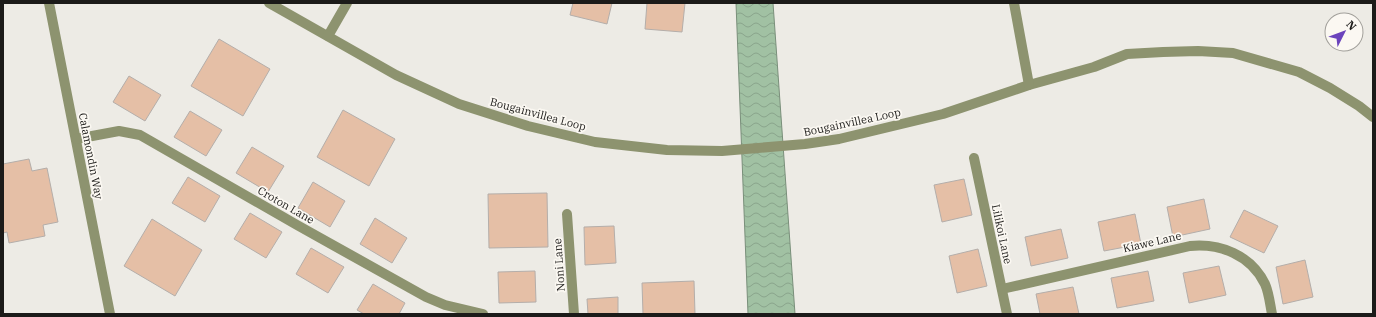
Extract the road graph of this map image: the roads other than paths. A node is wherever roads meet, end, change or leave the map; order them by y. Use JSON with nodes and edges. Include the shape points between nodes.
{"nodes":[{"id":1,"x":49,"y":3,"type":"edge"},
{"id":2,"x":269,"y":3,"type":"edge"},
{"id":3,"x":347,"y":3,"type":"edge"},
{"id":4,"x":1014,"y":3,"type":"edge"},
{"id":5,"x":328,"y":36,"type":"junction"},
{"id":6,"x":1029,"y":85,"type":"junction"},
{"id":7,"x":1373,"y":117,"type":"edge"},
{"id":8,"x":76,"y":139,"type":"junction"},
{"id":9,"x":974,"y":158,"type":"dead end"},
{"id":10,"x":567,"y":214,"type":"dead end"},
{"id":11,"x":1002,"y":289,"type":"junction"},
{"id":12,"x":110,"y":314,"type":"edge"},
{"id":13,"x":483,"y":314,"type":"edge"},
{"id":14,"x":574,"y":314,"type":"edge"},
{"id":15,"x":1007,"y":314,"type":"edge"},
{"id":16,"x":1272,"y":314,"type":"edge"}],
"edges":[{"from":1,"to":8,"type":"street","name":"Calamondin Way"},
{"from":2,"to":5,"type":"street","name":"Bougainvillea Loop"},
{"from":3,"to":5,"type":"street"},
{"from":4,"to":6,"type":"street"},
{"from":5,"to":6,"type":"street","name":"Bougainvillea Loop","via":[[396,75],[459,104],[528,126],[595,142],[667,150],[722,151],[839,139],[943,114]]},
{"from":6,"to":7,"type":"street","name":"Bougainvillea Loop","via":[[1094,67],[1127,54],[1198,51],[1233,53],[1299,72],[1330,88]]},
{"from":8,"to":12,"type":"street","name":"Calamondin Way"},
{"from":8,"to":13,"type":"street","name":"Croton Lane","via":[[119,131],[140,135],[426,297],[445,305]]},
{"from":9,"to":11,"type":"street","name":"Lilikoi Lane"},
{"from":10,"to":14,"type":"street","name":"Noni Lane"},
{"from":11,"to":15,"type":"street","name":"Lilikoi Lane"},
{"from":11,"to":16,"type":"street","name":"Kiawe Lane","via":[[1190,246],[1206,245],[1230,251],[1250,264],[1264,283]]}]}
